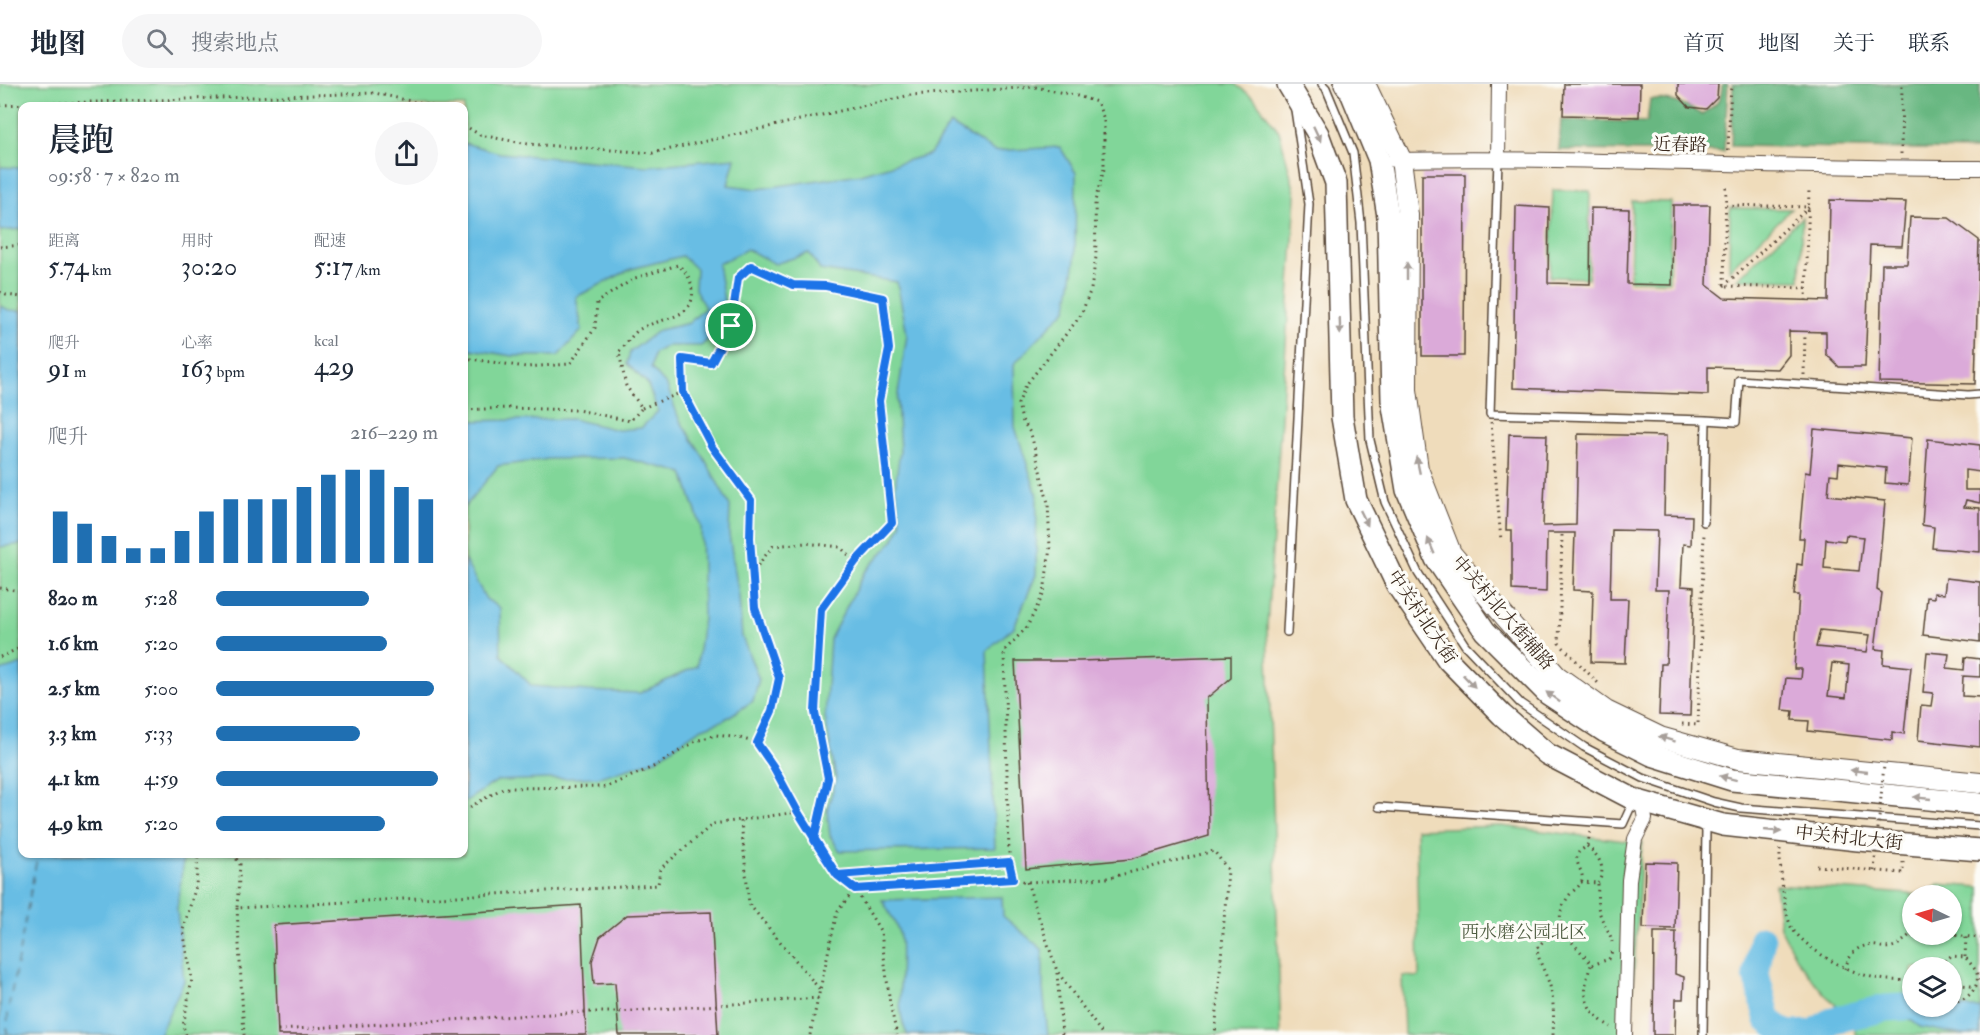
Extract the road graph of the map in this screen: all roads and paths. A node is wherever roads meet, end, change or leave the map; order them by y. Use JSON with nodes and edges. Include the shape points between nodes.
{"nodes":[{"id":1,"x":1322,"y":84,"type":"edge"},
{"id":2,"x":1345,"y":84,"type":"edge"},
{"id":3,"x":1365,"y":84,"type":"edge"},
{"id":4,"x":1499,"y":84,"type":"edge"},
{"id":5,"x":1731,"y":84,"type":"edge"},
{"id":6,"x":1902,"y":84,"type":"edge"},
{"id":7,"x":1290,"y":85,"type":"edge"},
{"id":8,"x":94,"y":102,"type":"edge"},
{"id":9,"x":414,"y":102,"type":"edge"},
{"id":10,"x":18,"y":104,"type":"edge"},
{"id":11,"x":0,"y":105,"type":"edge"},
{"id":12,"x":468,"y":128,"type":"edge"},
{"id":13,"x":1401,"y":159,"type":"junction"},
{"id":14,"x":1498,"y":159,"type":"junction"},
{"id":15,"x":1378,"y":160,"type":"junction"},
{"id":16,"x":1728,"y":164,"type":"junction"},
{"id":17,"x":1901,"y":168,"type":"junction"},
{"id":18,"x":1980,"y":168,"type":"edge"},
{"id":19,"x":1726,"y":187,"type":"dead end"},
{"id":20,"x":1809,"y":188,"type":"dead end"},
{"id":21,"x":1726,"y":205,"type":"junction"},
{"id":22,"x":1809,"y":207,"type":"junction"},
{"id":23,"x":18,"y":245,"type":"edge"},
{"id":24,"x":0,"y":247,"type":"edge"},
{"id":25,"x":1725,"y":286,"type":"junction"},
{"id":26,"x":1807,"y":288,"type":"junction"},
{"id":27,"x":0,"y":292,"type":"edge"},
{"id":28,"x":18,"y":297,"type":"edge"},
{"id":29,"x":1806,"y":301,"type":"dead end"},
{"id":30,"x":1805,"y":334,"type":"dead end"},
{"id":31,"x":468,"y":359,"type":"edge"},
{"id":32,"x":1804,"y":384,"type":"junction"},
{"id":33,"x":683,"y":392,"type":"junction"},
{"id":34,"x":1980,"y":394,"type":"edge"},
{"id":35,"x":642,"y":408,"type":"junction"},
{"id":36,"x":468,"y":410,"type":"edge"},
{"id":37,"x":1490,"y":414,"type":"junction"},
{"id":38,"x":1706,"y":420,"type":"junction"},
{"id":39,"x":1704,"y":522,"type":"joint"},
{"id":40,"x":1562,"y":535,"type":"dead end"},
{"id":41,"x":1501,"y":541,"type":"dead end"},
{"id":42,"x":856,"y":561,"type":"junction"},
{"id":43,"x":752,"y":572,"type":"junction"},
{"id":44,"x":0,"y":588,"type":"edge"},
{"id":45,"x":18,"y":590,"type":"edge"},
{"id":46,"x":1287,"y":632,"type":"dead end"},
{"id":47,"x":18,"y":649,"type":"edge"},
{"id":48,"x":0,"y":657,"type":"edge"},
{"id":49,"x":1604,"y":690,"type":"dead end"},
{"id":50,"x":1679,"y":724,"type":"dead end"},
{"id":51,"x":757,"y":743,"type":"junction"},
{"id":52,"x":1884,"y":765,"type":"dead end"},
{"id":53,"x":1980,"y":783,"type":"edge"},
{"id":54,"x":1638,"y":801,"type":"junction"},
{"id":55,"x":1980,"y":804,"type":"edge"},
{"id":56,"x":468,"y":807,"type":"edge"},
{"id":57,"x":1379,"y":807,"type":"dead end"},
{"id":58,"x":798,"y":812,"type":"junction"},
{"id":59,"x":1690,"y":816,"type":"junction"},
{"id":60,"x":741,"y":820,"type":"junction"},
{"id":61,"x":1594,"y":822,"type":"junction"},
{"id":62,"x":1980,"y":826,"type":"edge"},
{"id":63,"x":1782,"y":831,"type":"junction"},
{"id":64,"x":814,"y":840,"type":"junction"},
{"id":65,"x":1587,"y":846,"type":"junction"},
{"id":66,"x":1980,"y":850,"type":"edge"},
{"id":67,"x":198,"y":858,"type":"edge"},
{"id":68,"x":236,"y":858,"type":"edge"},
{"id":69,"x":1009,"y":862,"type":"junction"},
{"id":70,"x":1817,"y":866,"type":"dead end"},
{"id":71,"x":1874,"y":871,"type":"junction"},
{"id":72,"x":1903,"y":873,"type":"dead end"},
{"id":73,"x":837,"y":875,"type":"junction"},
{"id":74,"x":1013,"y":879,"type":"junction"},
{"id":75,"x":1027,"y":882,"type":"junction"},
{"id":76,"x":1581,"y":882,"type":"junction"},
{"id":77,"x":1598,"y":883,"type":"junction"},
{"id":78,"x":855,"y":889,"type":"junction"},
{"id":79,"x":237,"y":908,"type":"junction"},
{"id":80,"x":1562,"y":927,"type":"junction"},
{"id":81,"x":1962,"y":936,"type":"edge"},
{"id":82,"x":1966,"y":937,"type":"junction"},
{"id":83,"x":1980,"y":938,"type":"edge"},
{"id":84,"x":1902,"y":942,"type":"edge"},
{"id":85,"x":1950,"y":957,"type":"edge"},
{"id":86,"x":1965,"y":957,"type":"junction"},
{"id":87,"x":1591,"y":965,"type":"junction"},
{"id":88,"x":1845,"y":969,"type":"junction"},
{"id":89,"x":1057,"y":971,"type":"junction"},
{"id":90,"x":1902,"y":980,"type":"edge"},
{"id":91,"x":1962,"y":985,"type":"edge"},
{"id":92,"x":1978,"y":986,"type":"edge"},
{"id":93,"x":821,"y":991,"type":"junction"},
{"id":94,"x":819,"y":998,"type":"junction"},
{"id":95,"x":1962,"y":1000,"type":"edge"},
{"id":96,"x":278,"y":1030,"type":"dead end"},
{"id":97,"x":186,"y":1035,"type":"edge"},
{"id":98,"x":244,"y":1035,"type":"edge"},
{"id":99,"x":810,"y":1035,"type":"edge"},
{"id":100,"x":897,"y":1035,"type":"edge"},
{"id":101,"x":1062,"y":1035,"type":"edge"},
{"id":102,"x":1103,"y":1035,"type":"edge"},
{"id":103,"x":1215,"y":1035,"type":"edge"},
{"id":104,"x":1553,"y":1035,"type":"edge"},
{"id":105,"x":1610,"y":1035,"type":"edge"},
{"id":106,"x":1625,"y":1035,"type":"edge"},
{"id":107,"x":1703,"y":1035,"type":"edge"}],
"edges":[{"from":1,"to":62,"type":"lane","name":"中关村北大街","via":[[1353,153],[1361,223],[1370,440],[1384,502],[1418,573],[1465,645],[1520,703],[1584,747],[1643,778],[1741,808]]},
{"from":2,"to":15,"type":"main road"},
{"from":3,"to":13,"type":"street","name":"中关村北大街辅路"},
{"from":4,"to":14,"type":"street"},
{"from":5,"to":16,"type":"path"},
{"from":6,"to":17,"type":"path"},
{"from":7,"to":46,"type":"lane","via":[[1310,204]]},
{"from":7,"to":54,"type":"main road","name":"中关村北大街","one_way":true,"via":[[1318,134],[1336,183],[1342,417],[1356,500],[1397,585],[1448,660],[1502,715],[1547,754]]},
{"from":8,"to":9,"type":"path","via":[[375,93]]},
{"from":10,"to":11,"type":"path"},
{"from":12,"to":69,"type":"path","via":[[480,135],[528,144],[653,153],[911,95],[1035,87],[1097,102],[1104,119],[1104,169],[1095,201],[1096,257],[1091,289],[1081,315],[1026,385],[1018,404],[1031,435],[1048,503],[1050,548],[1044,592],[1027,627],[1004,651]]},
{"from":13,"to":14,"type":"street","name":"近春路"},
{"from":13,"to":15,"type":"street","name":"近春路"},
{"from":53,"to":13,"type":"street","name":"中关村北大街辅路","one_way":true,"via":[[1738,759],[1659,737],[1606,711],[1557,676],[1451,553],[1418,470],[1407,390],[1408,215]]},
{"from":14,"to":16,"type":"street","name":"近春路"},
{"from":14,"to":37,"type":"lane"},
{"from":55,"to":15,"type":"main road","one_way":true,"via":[[1732,780],[1652,755],[1604,731],[1548,694],[1485,631],[1436,559],[1407,490],[1392,400],[1388,216]]},
{"from":16,"to":17,"type":"street","name":"近春路"},
{"from":17,"to":18,"type":"street","name":"近春路"},
{"from":19,"to":21,"type":"path"},
{"from":20,"to":22,"type":"path"},
{"from":21,"to":22,"type":"path"},
{"from":21,"to":25,"type":"path"},
{"from":22,"to":25,"type":"path"},
{"from":22,"to":26,"type":"path"},
{"from":23,"to":24,"type":"path"},
{"from":25,"to":26,"type":"path"},
{"from":26,"to":29,"type":"path"},
{"from":27,"to":28,"type":"path"},
{"from":30,"to":32,"type":"path"},
{"from":31,"to":35,"type":"path","via":[[526,367],[570,364],[595,328],[597,302],[635,278],[678,265],[691,283],[693,297],[688,308],[678,316],[639,328],[619,352],[626,386]]},
{"from":32,"to":34,"type":"lane"},
{"from":32,"to":38,"type":"lane","via":[[1739,380],[1736,422]]},
{"from":33,"to":35,"type":"path"},
{"from":33,"to":42,"type":"path","via":[[682,359],[711,363],[731,326],[738,278],[751,266],[793,285],[826,286],[883,298],[889,349],[879,401],[892,523]]},
{"from":33,"to":43,"type":"path","via":[[712,447],[751,500]]},
{"from":35,"to":36,"type":"path","via":[[630,421],[578,410]]},
{"from":37,"to":38,"type":"lane"},
{"from":37,"to":41,"type":"path"},
{"from":38,"to":39,"type":"lane"},
{"from":39,"to":50,"type":"path","via":[[1698,725]]},
{"from":40,"to":49,"type":"path","via":[[1559,643]]},
{"from":42,"to":43,"type":"path","via":[[840,547],[806,543],[773,546]]},
{"from":42,"to":64,"type":"path","via":[[821,609],[815,712],[828,778]]},
{"from":43,"to":51,"type":"path","via":[[755,608],[779,678],[772,711]]},
{"from":44,"to":45,"type":"path"},
{"from":47,"to":48,"type":"path"},
{"from":51,"to":56,"type":"path","via":[[716,735],[696,741],[653,767],[606,787],[503,788]]},
{"from":51,"to":58,"type":"path"},
{"from":52,"to":71,"type":"path","bridge":true},
{"from":54,"to":59,"type":"main road","name":"中关村北大街"},
{"from":54,"to":61,"type":"lane","via":[[1623,824]]},
{"from":54,"to":106,"type":"street","via":[[1645,819],[1635,839],[1629,880]]},
{"from":57,"to":61,"type":"lane"},
{"from":58,"to":60,"type":"path"},
{"from":58,"to":64,"type":"path"},
{"from":59,"to":63,"type":"main road","name":"中关村北大街","one_way":true,"via":[[1722,825]]},
{"from":59,"to":107,"type":"lane","via":[[1706,829]]},
{"from":60,"to":79,"type":"path","via":[[713,824],[660,869],[658,885]]},
{"from":60,"to":93,"type":"path","via":[[749,904]]},
{"from":61,"to":65,"type":"path"},
{"from":63,"to":66,"type":"main road","name":"中关村北大街"},
{"from":63,"to":88,"type":"path","via":[[1781,880],[1791,929],[1822,956]]},
{"from":64,"to":73,"type":"path"},
{"from":65,"to":76,"type":"path","via":[[1577,858]]},
{"from":65,"to":77,"type":"path","via":[[1601,863],[1603,875]]},
{"from":67,"to":97,"type":"path","via":[[195,886],[183,930],[192,979],[183,1026]]},
{"from":68,"to":79,"type":"path","via":[[240,864]]},
{"from":69,"to":73,"type":"lane"},
{"from":69,"to":74,"type":"path"},
{"from":70,"to":71,"type":"path"},
{"from":71,"to":72,"type":"path"},
{"from":73,"to":78,"type":"path"},
{"from":74,"to":75,"type":"path"},
{"from":74,"to":78,"type":"path"},
{"from":75,"to":89,"type":"path"},
{"from":75,"to":103,"type":"path","via":[[1108,878],[1214,851],[1228,870]]},
{"from":76,"to":77,"type":"path"},
{"from":76,"to":80,"type":"path","via":[[1560,913]]},
{"from":77,"to":87,"type":"path","via":[[1600,916],[1608,929],[1612,951],[1609,959]]},
{"from":78,"to":93,"type":"path","via":[[837,912]]},
{"from":78,"to":100,"type":"path","via":[[881,932]]},
{"from":79,"to":98,"type":"path"},
{"from":80,"to":87,"type":"path"},
{"from":80,"to":104,"type":"path","via":[[1537,948],[1554,1007]]},
{"from":81,"to":82,"type":"path"},
{"from":82,"to":83,"type":"path"},
{"from":82,"to":86,"type":"path"},
{"from":84,"to":88,"type":"path","via":[[1892,947],[1857,948]]},
{"from":85,"to":86,"type":"path"},
{"from":86,"to":92,"type":"path","via":[[1977,975]]},
{"from":87,"to":105,"type":"path","via":[[1585,997],[1590,1009],[1612,1028]]},
{"from":88,"to":90,"type":"path"},
{"from":89,"to":101,"type":"path"},
{"from":89,"to":102,"type":"path"},
{"from":91,"to":92,"type":"path"},
{"from":92,"to":95,"type":"path"},
{"from":93,"to":94,"type":"path"},
{"from":94,"to":96,"type":"path"},
{"from":94,"to":99,"type":"path"}]}
